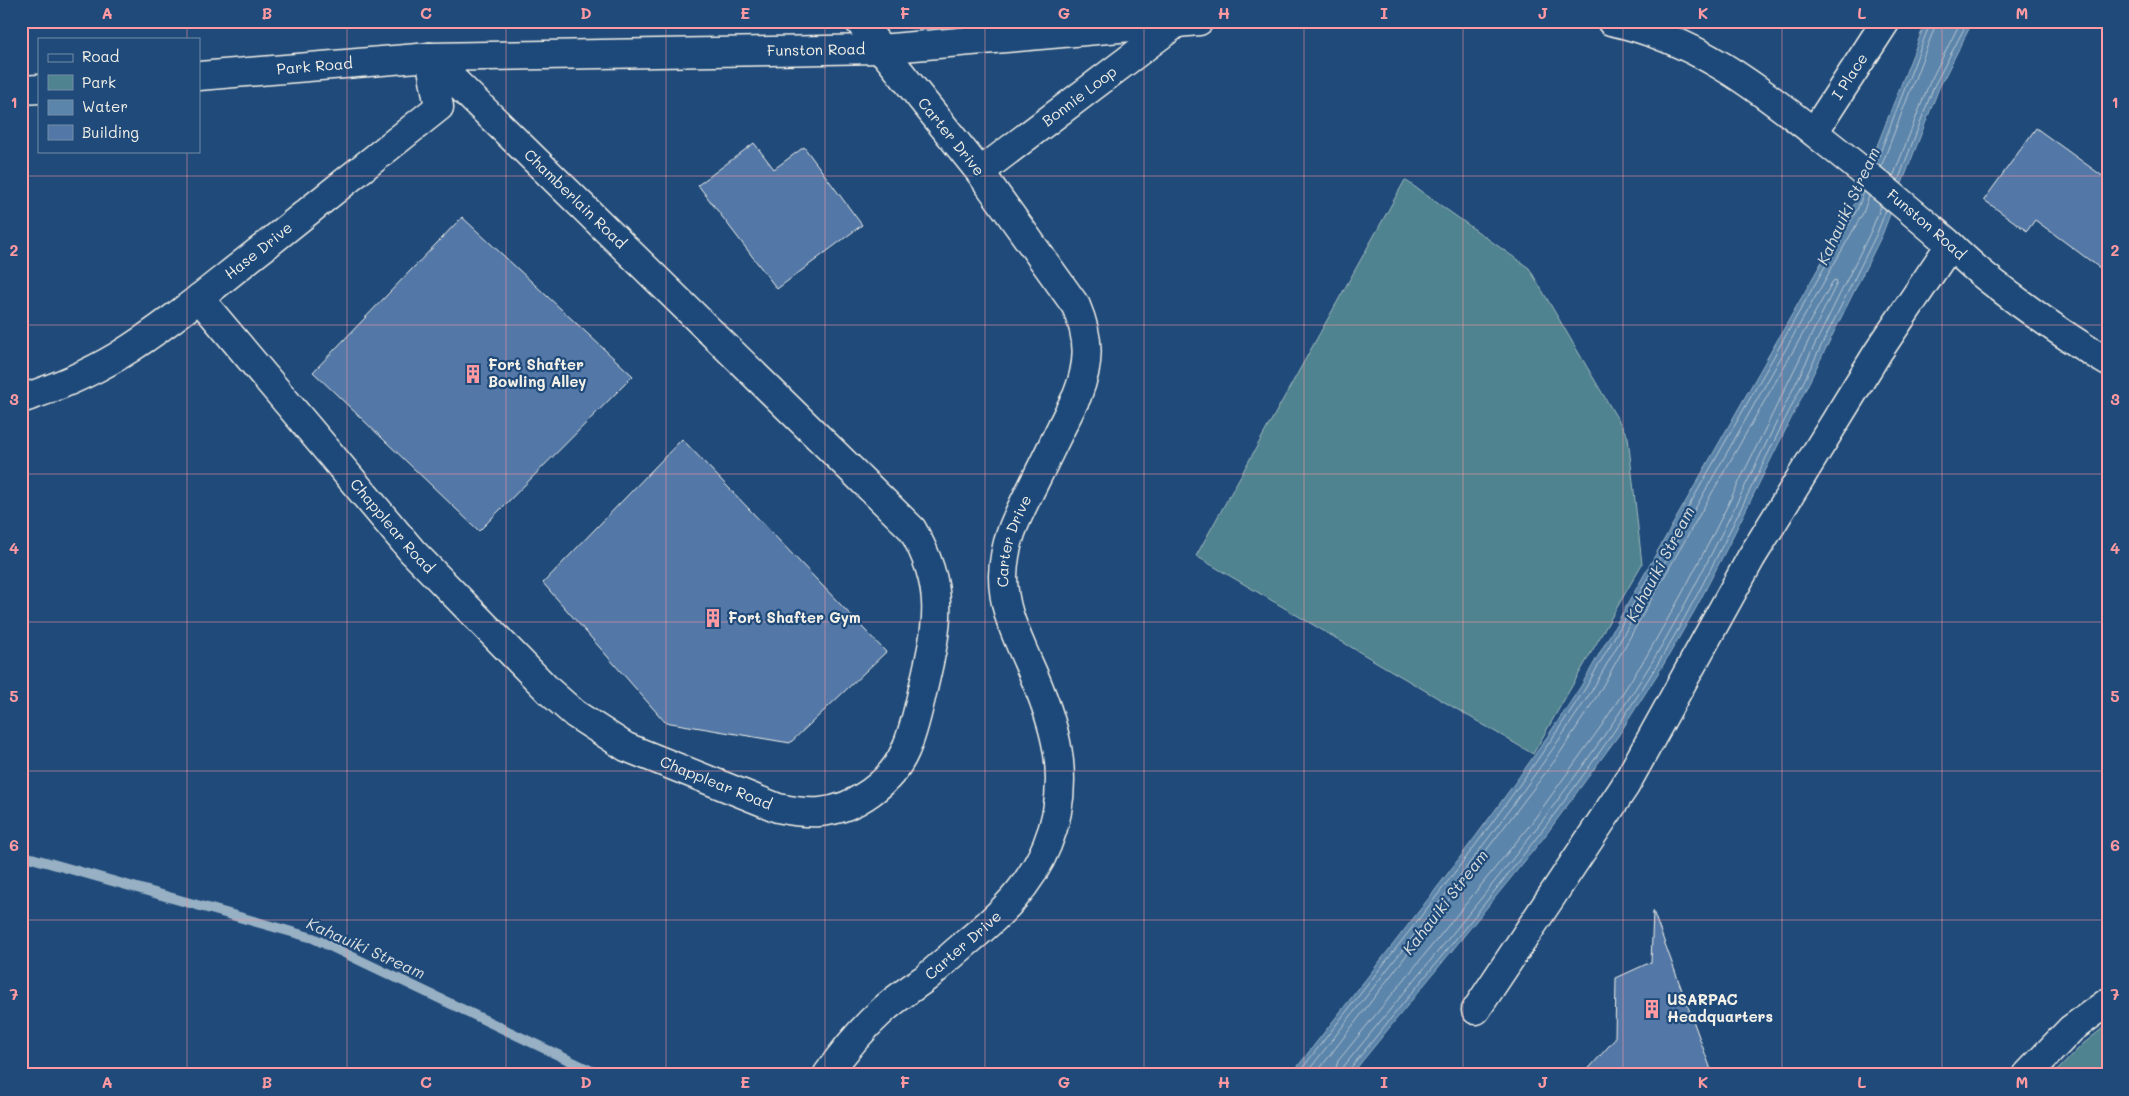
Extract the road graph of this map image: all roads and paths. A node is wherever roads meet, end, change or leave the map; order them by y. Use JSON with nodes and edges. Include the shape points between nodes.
{"nodes":[{"id":1,"x":859,"y":21,"type":"edge"},
{"id":2,"x":1611,"y":21,"type":"edge"},
{"id":3,"x":1886,"y":21,"type":"edge"},
{"id":4,"x":1185,"y":22,"type":"edge"},
{"id":5,"x":951,"y":32,"type":"edge"},
{"id":6,"x":880,"y":49,"type":"junction"},
{"id":7,"x":430,"y":57,"type":"junction"},
{"id":8,"x":200,"y":76,"type":"edge"},
{"id":9,"x":38,"y":89,"type":"edge"},
{"id":10,"x":21,"y":90,"type":"edge"},
{"id":11,"x":1814,"y":132,"type":"junction"},
{"id":12,"x":980,"y":172,"type":"junction"},
{"id":13,"x":1950,"y":244,"type":"junction"},
{"id":14,"x":199,"y":298,"type":"junction"},
{"id":15,"x":720,"y":341,"type":"joint"},
{"id":16,"x":2108,"y":362,"type":"edge"},
{"id":17,"x":21,"y":399,"type":"edge"},
{"id":18,"x":2108,"y":1002,"type":"edge"},
{"id":19,"x":1476,"y":1010,"type":"dead end"},
{"id":20,"x":827,"y":1075,"type":"edge"},
{"id":21,"x":2027,"y":1075,"type":"edge"}],
"edges":[{"from":1,"to":6,"type":"street","name":"Carter Drive"},
{"from":2,"to":11,"type":"street","name":"Funston Road","via":[[1663,37],[1726,67]]},
{"from":3,"to":11,"type":"street","name":"I Place"},
{"from":4,"to":5,"type":"street","name":"Funston Road"},
{"from":4,"to":12,"type":"street","name":"Bonnie Loop"},
{"from":5,"to":6,"type":"street","name":"Funston Road"},
{"from":6,"to":7,"type":"street","name":"Funston Road"},
{"from":6,"to":12,"type":"street","name":"Carter Drive"},
{"from":7,"to":8,"type":"street","name":"Park Road"},
{"from":7,"to":14,"type":"street","name":"Hase Drive","via":[[439,107]]},
{"from":7,"to":15,"type":"street","name":"Chamberlain Road"},
{"from":9,"to":10,"type":"street"},
{"from":11,"to":13,"type":"street","name":"Funston Road"},
{"from":12,"to":20,"type":"street","name":"Carter Drive","via":[[1076,306],[1084,324],[1087,343],[1084,379],[1018,513],[1010,533],[1003,576],[1009,619],[1050,714],[1057,740],[1060,774],[1056,817],[1048,844],[1021,892],[996,918],[881,1012]]},
{"from":13,"to":16,"type":"street","name":"Funston Road","via":[[2006,292]]},
{"from":13,"to":19,"type":"street","via":[[1878,352],[1751,558],[1625,786]]},
{"from":14,"to":15,"type":"street","name":"Chapplear Road","via":[[412,551],[575,714],[626,748],[778,808],[821,812],[861,798],[893,771],[905,753],[935,637],[938,616],[933,574],[912,529]]},
{"from":14,"to":17,"type":"street","name":"Hase Drive","via":[[118,356],[51,389]]},
{"from":18,"to":21,"type":"street","via":[[2071,1029]]}]}
